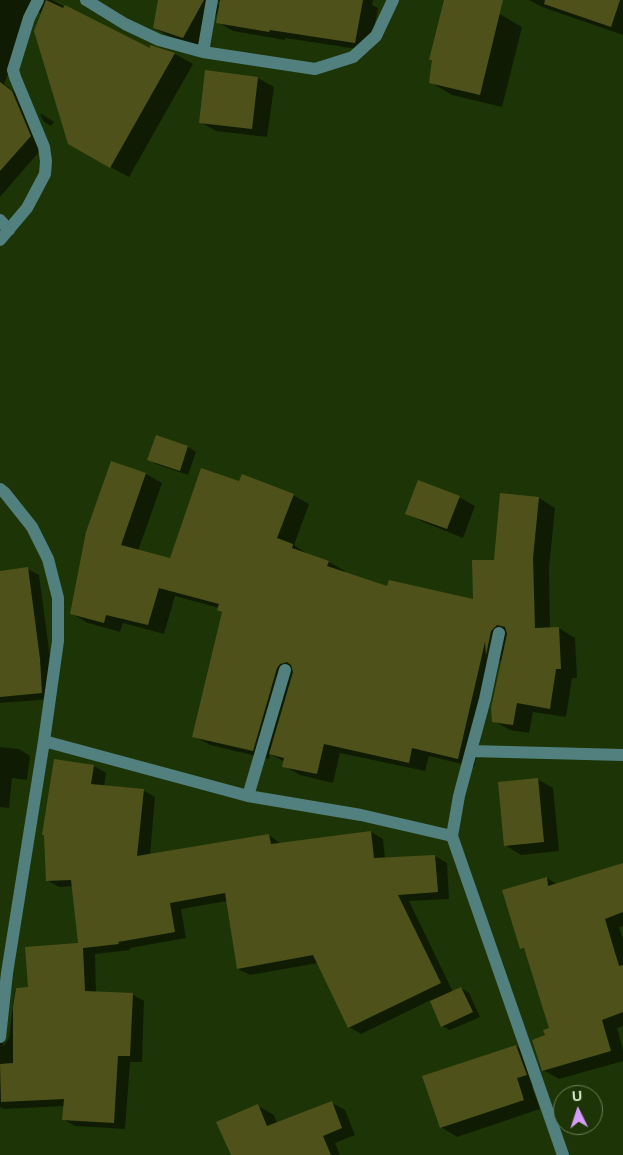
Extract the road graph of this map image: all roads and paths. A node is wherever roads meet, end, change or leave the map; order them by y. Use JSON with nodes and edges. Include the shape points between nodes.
{"nodes":[{"id":1,"x":38,"y":0,"type":"edge"},
{"id":2,"x":86,"y":0,"type":"edge"},
{"id":3,"x":212,"y":0,"type":"edge"},
{"id":4,"x":393,"y":0,"type":"edge"},
{"id":5,"x":203,"y":52,"type":"junction"},
{"id":6,"x":4,"y":225,"type":"edge"},
{"id":7,"x":0,"y":240,"type":"edge"},
{"id":8,"x":0,"y":489,"type":"edge"},
{"id":9,"x":499,"y":633,"type":"dead end"},
{"id":10,"x":285,"y":670,"type":"dead end"},
{"id":11,"x":44,"y":741,"type":"junction"},
{"id":12,"x":471,"y":750,"type":"junction"},
{"id":13,"x":623,"y":756,"type":"edge"},
{"id":14,"x":248,"y":796,"type":"junction"},
{"id":15,"x":452,"y":836,"type":"junction"},
{"id":16,"x":3,"y":973,"type":"edge"},
{"id":17,"x":0,"y":1037,"type":"edge"},
{"id":18,"x":563,"y":1155,"type":"edge"}],
"edges":[{"from":1,"to":6,"type":"street","via":[[13,70],[44,147],[45,174],[27,208]]},
{"from":2,"to":5,"type":"street","via":[[158,40]]},
{"from":3,"to":5,"type":"street"},
{"from":4,"to":5,"type":"street","via":[[376,36],[353,57],[315,69]]},
{"from":6,"to":7,"type":"street"},
{"from":8,"to":11,"type":"street","via":[[32,526],[48,559],[58,598],[58,641]]},
{"from":9,"to":12,"type":"street"},
{"from":10,"to":14,"type":"street"},
{"from":11,"to":14,"type":"street"},
{"from":11,"to":16,"type":"street"},
{"from":12,"to":13,"type":"street"},
{"from":12,"to":15,"type":"street"},
{"from":14,"to":15,"type":"street","via":[[361,814]]},
{"from":15,"to":18,"type":"street"},
{"from":16,"to":17,"type":"street"}]}
